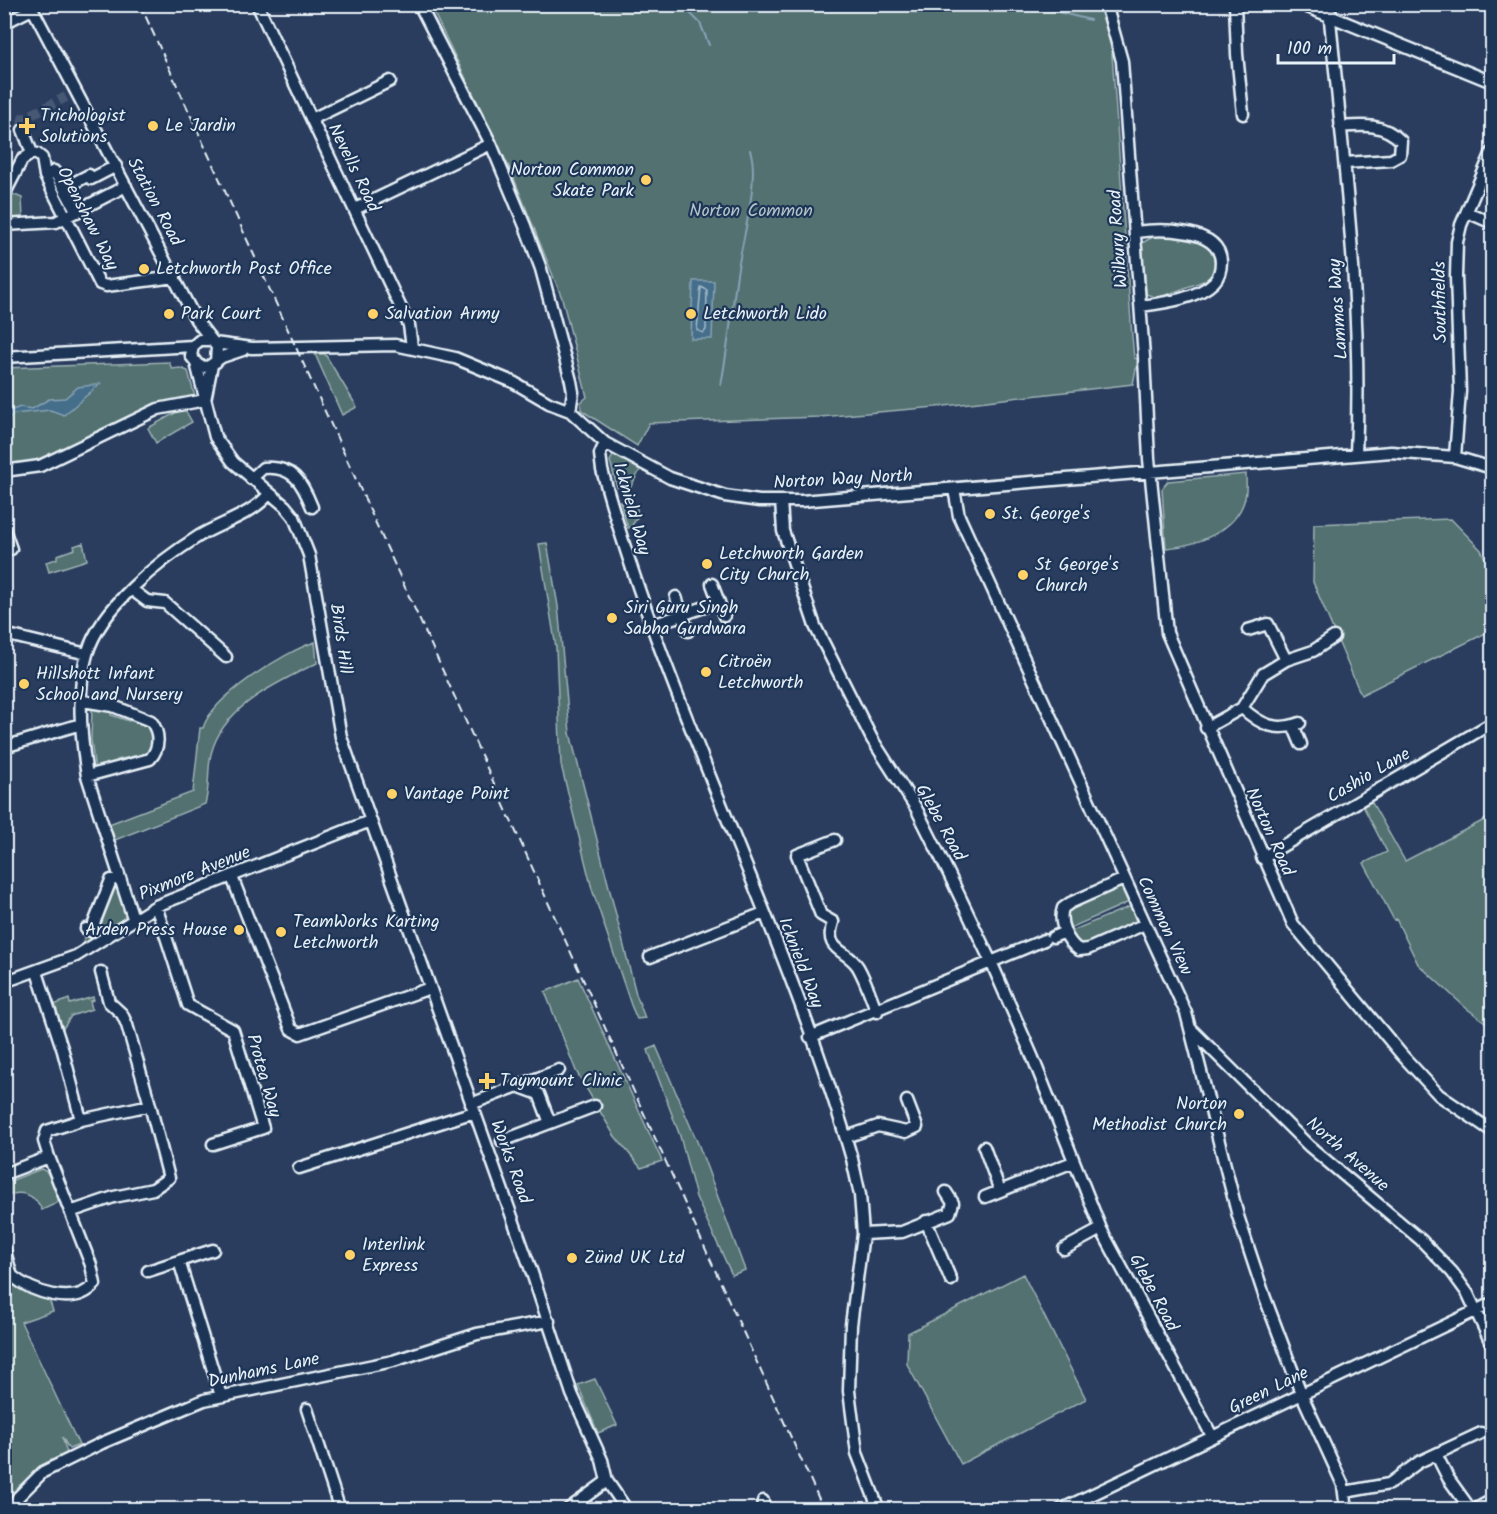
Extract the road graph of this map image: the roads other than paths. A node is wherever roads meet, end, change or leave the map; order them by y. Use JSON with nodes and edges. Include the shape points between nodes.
{"nodes":[{"id":1,"x":257,"y":4,"type":"edge"},
{"id":2,"x":419,"y":4,"type":"edge"},
{"id":3,"x":1106,"y":4,"type":"edge"},
{"id":4,"x":1235,"y":4,"type":"edge"},
{"id":5,"x":1300,"y":4,"type":"edge"},
{"id":6,"x":31,"y":7,"type":"edge"},
{"id":7,"x":1332,"y":15,"type":"junction"},
{"id":8,"x":4,"y":23,"type":"edge"},
{"id":9,"x":390,"y":81,"type":"dead end"},
{"id":10,"x":1492,"y":82,"type":"edge"},
{"id":11,"x":1243,"y":114,"type":"dead end"},
{"id":12,"x":312,"y":119,"type":"junction"},
{"id":13,"x":1340,"y":127,"type":"junction"},
{"id":14,"x":23,"y":130,"type":"dead end"},
{"id":15,"x":491,"y":144,"type":"junction"},
{"id":16,"x":1492,"y":152,"type":"edge"},
{"id":17,"x":32,"y":153,"type":"junction"},
{"id":18,"x":1345,"y":163,"type":"junction"},
{"id":19,"x":116,"y":166,"type":"junction"},
{"id":20,"x":45,"y":176,"type":"junction"},
{"id":21,"x":126,"y":186,"type":"junction"},
{"id":22,"x":64,"y":188,"type":"junction"},
{"id":23,"x":4,"y":195,"type":"edge"},
{"id":24,"x":355,"y":209,"type":"junction"},
{"id":25,"x":1467,"y":213,"type":"junction"},
{"id":26,"x":72,"y":215,"type":"junction"},
{"id":27,"x":1492,"y":223,"type":"edge"},
{"id":28,"x":4,"y":225,"type":"edge"},
{"id":29,"x":1135,"y":232,"type":"junction"},
{"id":30,"x":175,"y":277,"type":"junction"},
{"id":31,"x":1141,"y":306,"type":"junction"},
{"id":32,"x":195,"y":320,"type":"junction"},
{"id":33,"x":212,"y":342,"type":"junction"},
{"id":34,"x":194,"y":345,"type":"junction"},
{"id":35,"x":252,"y":348,"type":"junction"},
{"id":36,"x":412,"y":348,"type":"junction"},
{"id":37,"x":153,"y":350,"type":"junction"},
{"id":38,"x":4,"y":357,"type":"edge"},
{"id":39,"x":195,"y":362,"type":"junction"},
{"id":40,"x":214,"y":363,"type":"junction"},
{"id":41,"x":205,"y":400,"type":"junction"},
{"id":42,"x":570,"y":411,"type":"junction"},
{"id":43,"x":605,"y":443,"type":"junction"},
{"id":44,"x":1356,"y":454,"type":"junction"},
{"id":45,"x":1455,"y":457,"type":"junction"},
{"id":46,"x":1492,"y":468,"type":"edge"},
{"id":47,"x":4,"y":471,"type":"edge"},
{"id":48,"x":1150,"y":474,"type":"junction"},
{"id":49,"x":251,"y":479,"type":"junction"},
{"id":50,"x":954,"y":489,"type":"junction"},
{"id":51,"x":269,"y":494,"type":"junction"},
{"id":52,"x":781,"y":501,"type":"junction"},
{"id":53,"x":312,"y":507,"type":"dead end"},
{"id":54,"x":4,"y":529,"type":"edge"},
{"id":55,"x":11,"y":549,"type":"dead end"},
{"id":56,"x":712,"y":584,"type":"dead end"},
{"id":57,"x":131,"y":590,"type":"junction"},
{"id":58,"x":676,"y":597,"type":"dead end"},
{"id":59,"x":719,"y":602,"type":"junction"},
{"id":60,"x":683,"y":615,"type":"junction"},
{"id":61,"x":724,"y":616,"type":"dead end"},
{"id":62,"x":650,"y":626,"type":"junction"},
{"id":63,"x":688,"y":630,"type":"dead end"},
{"id":64,"x":1248,"y":630,"type":"dead end"},
{"id":65,"x":4,"y":634,"type":"edge"},
{"id":66,"x":1334,"y":637,"type":"dead end"},
{"id":67,"x":87,"y":654,"type":"junction"},
{"id":68,"x":226,"y":657,"type":"dead end"},
{"id":69,"x":1286,"y":660,"type":"junction"},
{"id":70,"x":82,"y":701,"type":"junction"},
{"id":71,"x":1242,"y":708,"type":"junction"},
{"id":72,"x":1492,"y":723,"type":"edge"},
{"id":73,"x":81,"y":724,"type":"junction"},
{"id":74,"x":1206,"y":728,"type":"junction"},
{"id":75,"x":1301,"y":744,"type":"dead end"},
{"id":76,"x":4,"y":747,"type":"edge"},
{"id":77,"x":87,"y":776,"type":"junction"},
{"id":78,"x":370,"y":821,"type":"junction"},
{"id":79,"x":835,"y":840,"type":"dead end"},
{"id":80,"x":1262,"y":858,"type":"junction"},
{"id":81,"x":232,"y":877,"type":"junction"},
{"id":82,"x":119,"y":878,"type":"junction"},
{"id":83,"x":1124,"y":879,"type":"junction"},
{"id":84,"x":156,"y":906,"type":"junction"},
{"id":85,"x":764,"y":912,"type":"junction"},
{"id":86,"x":133,"y":918,"type":"junction"},
{"id":87,"x":1144,"y":924,"type":"junction"},
{"id":88,"x":86,"y":929,"type":"dead end"},
{"id":89,"x":1065,"y":932,"type":"junction"},
{"id":90,"x":650,"y":957,"type":"dead end"},
{"id":91,"x":992,"y":964,"type":"junction"},
{"id":92,"x":37,"y":972,"type":"junction"},
{"id":93,"x":102,"y":972,"type":"dead end"},
{"id":94,"x":4,"y":982,"type":"edge"},
{"id":95,"x":430,"y":988,"type":"junction"},
{"id":96,"x":877,"y":1012,"type":"junction"},
{"id":97,"x":1191,"y":1029,"type":"junction"},
{"id":98,"x":810,"y":1037,"type":"junction"},
{"id":99,"x":559,"y":1070,"type":"dead end"},
{"id":100,"x":520,"y":1086,"type":"junction"},
{"id":101,"x":907,"y":1101,"type":"dead end"},
{"id":102,"x":150,"y":1105,"type":"junction"},
{"id":103,"x":595,"y":1106,"type":"dead end"},
{"id":104,"x":473,"y":1108,"type":"junction"},
{"id":105,"x":81,"y":1120,"type":"junction"},
{"id":106,"x":550,"y":1123,"type":"junction"},
{"id":107,"x":1492,"y":1131,"type":"edge"},
{"id":108,"x":846,"y":1137,"type":"junction"},
{"id":109,"x":502,"y":1141,"type":"dead end"},
{"id":110,"x":213,"y":1144,"type":"dead end"},
{"id":111,"x":984,"y":1147,"type":"dead end"},
{"id":112,"x":49,"y":1157,"type":"junction"},
{"id":113,"x":1073,"y":1162,"type":"junction"},
{"id":114,"x":299,"y":1168,"type":"dead end"},
{"id":115,"x":4,"y":1174,"type":"edge"},
{"id":116,"x":1000,"y":1191,"type":"junction"},
{"id":117,"x":946,"y":1192,"type":"dead end"},
{"id":118,"x":986,"y":1197,"type":"dead end"},
{"id":119,"x":70,"y":1212,"type":"junction"},
{"id":120,"x":926,"y":1221,"type":"junction"},
{"id":121,"x":1101,"y":1229,"type":"junction"},
{"id":122,"x":863,"y":1234,"type":"junction"},
{"id":123,"x":4,"y":1248,"type":"edge"},
{"id":124,"x":1064,"y":1249,"type":"dead end"},
{"id":125,"x":213,"y":1250,"type":"dead end"},
{"id":126,"x":179,"y":1261,"type":"junction"},
{"id":127,"x":148,"y":1271,"type":"dead end"},
{"id":128,"x":951,"y":1280,"type":"dead end"},
{"id":129,"x":1492,"y":1304,"type":"edge"},
{"id":130,"x":1476,"y":1310,"type":"junction"},
{"id":131,"x":549,"y":1321,"type":"junction"},
{"id":132,"x":1492,"y":1345,"type":"edge"},
{"id":133,"x":1301,"y":1394,"type":"junction"},
{"id":134,"x":220,"y":1396,"type":"junction"},
{"id":135,"x":308,"y":1409,"type":"dead end"},
{"id":136,"x":1481,"y":1433,"type":"dead end"},
{"id":137,"x":1212,"y":1436,"type":"junction"},
{"id":138,"x":1436,"y":1454,"type":"junction"},
{"id":139,"x":608,"y":1481,"type":"junction"},
{"id":140,"x":1345,"y":1492,"type":"junction"},
{"id":141,"x":1492,"y":1500,"type":"edge"},
{"id":142,"x":12,"y":1509,"type":"edge"},
{"id":143,"x":340,"y":1509,"type":"edge"},
{"id":144,"x":567,"y":1509,"type":"edge"},
{"id":145,"x":627,"y":1509,"type":"edge"},
{"id":146,"x":879,"y":1509,"type":"edge"},
{"id":147,"x":1060,"y":1509,"type":"edge"},
{"id":148,"x":1346,"y":1509,"type":"edge"},
{"id":149,"x":1472,"y":1509,"type":"edge"}],
"edges":[{"from":1,"to":12,"type":"street","name":"Nevells Road"},
{"from":2,"to":15,"type":"street"},
{"from":3,"to":29,"type":"street","name":"Wilbury Road","via":[[1122,61]]},
{"from":4,"to":11,"type":"street"},
{"from":5,"to":7,"type":"street"},
{"from":6,"to":8,"type":"street"},
{"from":6,"to":19,"type":"street","name":"Station Road","via":[[71,94]]},
{"from":7,"to":10,"type":"street"},
{"from":7,"to":13,"type":"street","name":"Lammas Way"},
{"from":9,"to":12,"type":"street"},
{"from":12,"to":24,"type":"street","name":"Nevells Road"},
{"from":13,"to":18,"type":"street","name":"Lammas Way"},
{"from":13,"to":18,"type":"street","via":[[1374,125],[1401,141],[1400,154],[1391,160]]},
{"from":14,"to":17,"type":"street"},
{"from":15,"to":24,"type":"street"},
{"from":15,"to":42,"type":"street","via":[[541,269],[572,381]]},
{"from":16,"to":25,"type":"street","name":"Southfields"},
{"from":17,"to":20,"type":"street","name":"Openshaw Way","via":[[40,156]]},
{"from":17,"to":23,"type":"street","via":[[22,160]]},
{"from":18,"to":44,"type":"street","name":"Lammas Way","via":[[1359,354]]},
{"from":19,"to":21,"type":"street","name":"Station Road"},
{"from":19,"to":22,"type":"street"},
{"from":20,"to":22,"type":"street","via":[[54,171]]},
{"from":20,"to":26,"type":"street","name":"Openshaw Way"},
{"from":21,"to":26,"type":"street"},
{"from":21,"to":30,"type":"street","name":"Station Road"},
{"from":22,"to":26,"type":"street"},
{"from":24,"to":36,"type":"street","name":"Nevells Road","via":[[409,325]]},
{"from":25,"to":27,"type":"street"},
{"from":25,"to":45,"type":"street","name":"Southfields","via":[[1456,257],[1460,391]]},
{"from":26,"to":28,"type":"street","via":[[56,222]]},
{"from":26,"to":30,"type":"street","name":"Openshaw Way","via":[[100,284]]},
{"from":29,"to":31,"type":"street","name":"Wilbury Road"},
{"from":29,"to":31,"type":"street","via":[[1158,229],[1206,237],[1217,245],[1221,258],[1221,271],[1203,290]]},
{"from":30,"to":32,"type":"street","name":"Station Road"},
{"from":31,"to":48,"type":"street","name":"Wilbury Road"},
{"from":32,"to":33,"type":"street","name":"Station Road"},
{"from":32,"to":34,"type":"street","name":"Station Road"},
{"from":33,"to":34,"type":"street"},
{"from":33,"to":35,"type":"street","name":"Norton Way North"},
{"from":33,"to":40,"type":"street","via":[[219,352]]},
{"from":34,"to":37,"type":"street"},
{"from":34,"to":39,"type":"street"},
{"from":35,"to":36,"type":"street","name":"Norton Way North"},
{"from":35,"to":40,"type":"street","name":"Norton Way North","via":[[229,353]]},
{"from":36,"to":42,"type":"street","name":"Norton Way North","via":[[475,365]]},
{"from":37,"to":38,"type":"street"},
{"from":37,"to":39,"type":"street"},
{"from":39,"to":40,"type":"street","via":[[204,367]]},
{"from":39,"to":41,"type":"street","name":"Birds Hill"},
{"from":40,"to":41,"type":"street","name":"Birds Hill"},
{"from":41,"to":47,"type":"street","via":[[158,409],[40,466]]},
{"from":41,"to":49,"type":"street","name":"Birds Hill","via":[[215,437]]},
{"from":42,"to":43,"type":"street","name":"Norton Way North"},
{"from":43,"to":52,"type":"street","name":"Norton Way North","via":[[662,474],[704,491],[748,500]]},
{"from":43,"to":62,"type":"street","name":"Icknield Way","via":[[600,454],[602,470]]},
{"from":44,"to":45,"type":"street","name":"Norton Way North","via":[[1410,452]]},
{"from":44,"to":48,"type":"street","name":"Norton Way North"},
{"from":45,"to":46,"type":"street","name":"Norton Way North"},
{"from":48,"to":50,"type":"street","name":"Norton Way North"},
{"from":48,"to":74,"type":"street","name":"Norton Road","via":[[1167,633]]},
{"from":49,"to":51,"type":"street","name":"Birds Hill"},
{"from":49,"to":53,"type":"street","via":[[263,468],[288,470],[301,482]]},
{"from":50,"to":52,"type":"street","name":"Norton Way North"},
{"from":50,"to":83,"type":"street","name":"Common View","via":[[959,516]]},
{"from":51,"to":57,"type":"street","via":[[170,555]]},
{"from":51,"to":78,"type":"street","name":"Birds Hill","via":[[294,517],[309,555],[338,728]]},
{"from":52,"to":91,"type":"street","name":"Glebe Road","via":[[783,531],[815,627],[872,739],[916,808]]},
{"from":54,"to":55,"type":"street"},
{"from":56,"to":59,"type":"street"},
{"from":57,"to":67,"type":"street","via":[[104,622]]},
{"from":57,"to":68,"type":"street","via":[[147,601],[165,603]]},
{"from":58,"to":60,"type":"street"},
{"from":59,"to":60,"type":"street"},
{"from":59,"to":61,"type":"street"},
{"from":60,"to":62,"type":"street"},
{"from":60,"to":63,"type":"street"},
{"from":62,"to":85,"type":"street","name":"Icknield Way"},
{"from":64,"to":69,"type":"street","via":[[1268,624]]},
{"from":65,"to":67,"type":"street"},
{"from":66,"to":69,"type":"street","via":[[1313,651]]},
{"from":67,"to":70,"type":"street"},
{"from":69,"to":71,"type":"street","via":[[1263,674]]},
{"from":70,"to":73,"type":"street"},
{"from":70,"to":77,"type":"street","via":[[113,706],[151,721],[158,736],[150,759]]},
{"from":71,"to":74,"type":"street"},
{"from":71,"to":75,"type":"street","via":[[1273,728],[1297,724]]},
{"from":72,"to":80,"type":"street","name":"Cashio Lane"},
{"from":73,"to":76,"type":"street"},
{"from":73,"to":77,"type":"street"},
{"from":74,"to":80,"type":"street","name":"Norton Road"},
{"from":77,"to":82,"type":"street"},
{"from":78,"to":81,"type":"street","name":"Pixmore Avenue"},
{"from":78,"to":95,"type":"street","name":"Works Road"},
{"from":79,"to":96,"type":"street","via":[[797,855],[821,915],[833,921],[834,946],[856,965]]},
{"from":80,"to":107,"type":"street","name":"Norton Road","via":[[1293,924],[1367,1014],[1439,1095]]},
{"from":81,"to":84,"type":"street","name":"Pixmore Avenue"},
{"from":81,"to":95,"type":"street","via":[[291,1029],[300,1034]]},
{"from":82,"to":86,"type":"street"},
{"from":82,"to":88,"type":"street","via":[[111,880],[91,931]]},
{"from":83,"to":87,"type":"street","name":"Common View"},
{"from":83,"to":89,"type":"street","via":[[1063,909]]},
{"from":84,"to":86,"type":"street","name":"Pixmore Avenue"},
{"from":84,"to":110,"type":"street","name":"Protea Way","via":[[188,1005],[233,1030],[263,1128]]},
{"from":85,"to":90,"type":"street"},
{"from":85,"to":98,"type":"street","name":"Icknield Way"},
{"from":86,"to":92,"type":"street","name":"Pixmore Avenue","via":[[86,951]]},
{"from":87,"to":89,"type":"street","via":[[1079,950]]},
{"from":87,"to":97,"type":"street","name":"Common View"},
{"from":89,"to":91,"type":"street"},
{"from":91,"to":96,"type":"street"},
{"from":91,"to":113,"type":"street","name":"Glebe Road"},
{"from":92,"to":94,"type":"street","name":"Pixmore Avenue"},
{"from":92,"to":105,"type":"street"},
{"from":93,"to":102,"type":"street","via":[[109,1002],[127,1025]]},
{"from":95,"to":104,"type":"street","name":"Works Road"},
{"from":96,"to":98,"type":"street"},
{"from":97,"to":130,"type":"street","name":"North Avenue","via":[[1310,1146],[1421,1240],[1452,1272]]},
{"from":97,"to":133,"type":"street","name":"Common View","via":[[1238,1216]]},
{"from":98,"to":108,"type":"street","name":"Icknield Way"},
{"from":99,"to":100,"type":"street"},
{"from":100,"to":104,"type":"street"},
{"from":100,"to":106,"type":"street","via":[[539,1094]]},
{"from":101,"to":108,"type":"street","via":[[917,1127],[906,1132],[878,1126]]},
{"from":102,"to":105,"type":"street"},
{"from":102,"to":119,"type":"street","via":[[169,1178],[153,1189]]},
{"from":103,"to":106,"type":"street"},
{"from":104,"to":114,"type":"street"},
{"from":104,"to":131,"type":"street","name":"Works Road"},
{"from":105,"to":112,"type":"street","via":[[47,1131],[44,1141]]},
{"from":106,"to":109,"type":"street"},
{"from":108,"to":122,"type":"street","name":"Icknield Way","via":[[860,1195]]},
{"from":111,"to":116,"type":"street"},
{"from":112,"to":115,"type":"street"},
{"from":112,"to":119,"type":"street"},
{"from":113,"to":116,"type":"street"},
{"from":113,"to":121,"type":"street","name":"Glebe Road"},
{"from":116,"to":118,"type":"street"},
{"from":117,"to":120,"type":"street","via":[[953,1203],[950,1213]]},
{"from":119,"to":123,"type":"street","via":[[95,1284],[86,1291],[69,1296],[51,1295],[12,1276]]},
{"from":120,"to":122,"type":"street","via":[[903,1232]]},
{"from":120,"to":128,"type":"street"},
{"from":121,"to":124,"type":"street"},
{"from":121,"to":137,"type":"street","name":"Glebe Road"},
{"from":122,"to":146,"type":"street","name":"Icknield Way","via":[[850,1335],[849,1391],[857,1453]]},
{"from":125,"to":126,"type":"street"},
{"from":126,"to":127,"type":"street"},
{"from":126,"to":134,"type":"street"},
{"from":129,"to":130,"type":"street","name":"Green Lane"},
{"from":130,"to":132,"type":"street","name":"North Avenue"},
{"from":130,"to":133,"type":"street","name":"Green Lane"},
{"from":131,"to":134,"type":"street","name":"Dunhams Lane","via":[[477,1334],[393,1361]]},
{"from":131,"to":139,"type":"street","name":"Works Road","via":[[569,1386],[603,1460]]},
{"from":133,"to":137,"type":"street","name":"Green Lane"},
{"from":133,"to":140,"type":"street","name":"Common View"},
{"from":134,"to":142,"type":"street","name":"Dunhams Lane","via":[[110,1439],[43,1472],[18,1497]]},
{"from":135,"to":143,"type":"street"},
{"from":136,"to":138,"type":"street"},
{"from":137,"to":147,"type":"street","name":"Green Lane"},
{"from":138,"to":140,"type":"street","via":[[1389,1484]]},
{"from":138,"to":149,"type":"street","via":[[1448,1478]]},
{"from":139,"to":144,"type":"street"},
{"from":139,"to":145,"type":"street","name":"Works Road"},
{"from":140,"to":148,"type":"street"},
{"from":141,"to":149,"type":"street"}]}
